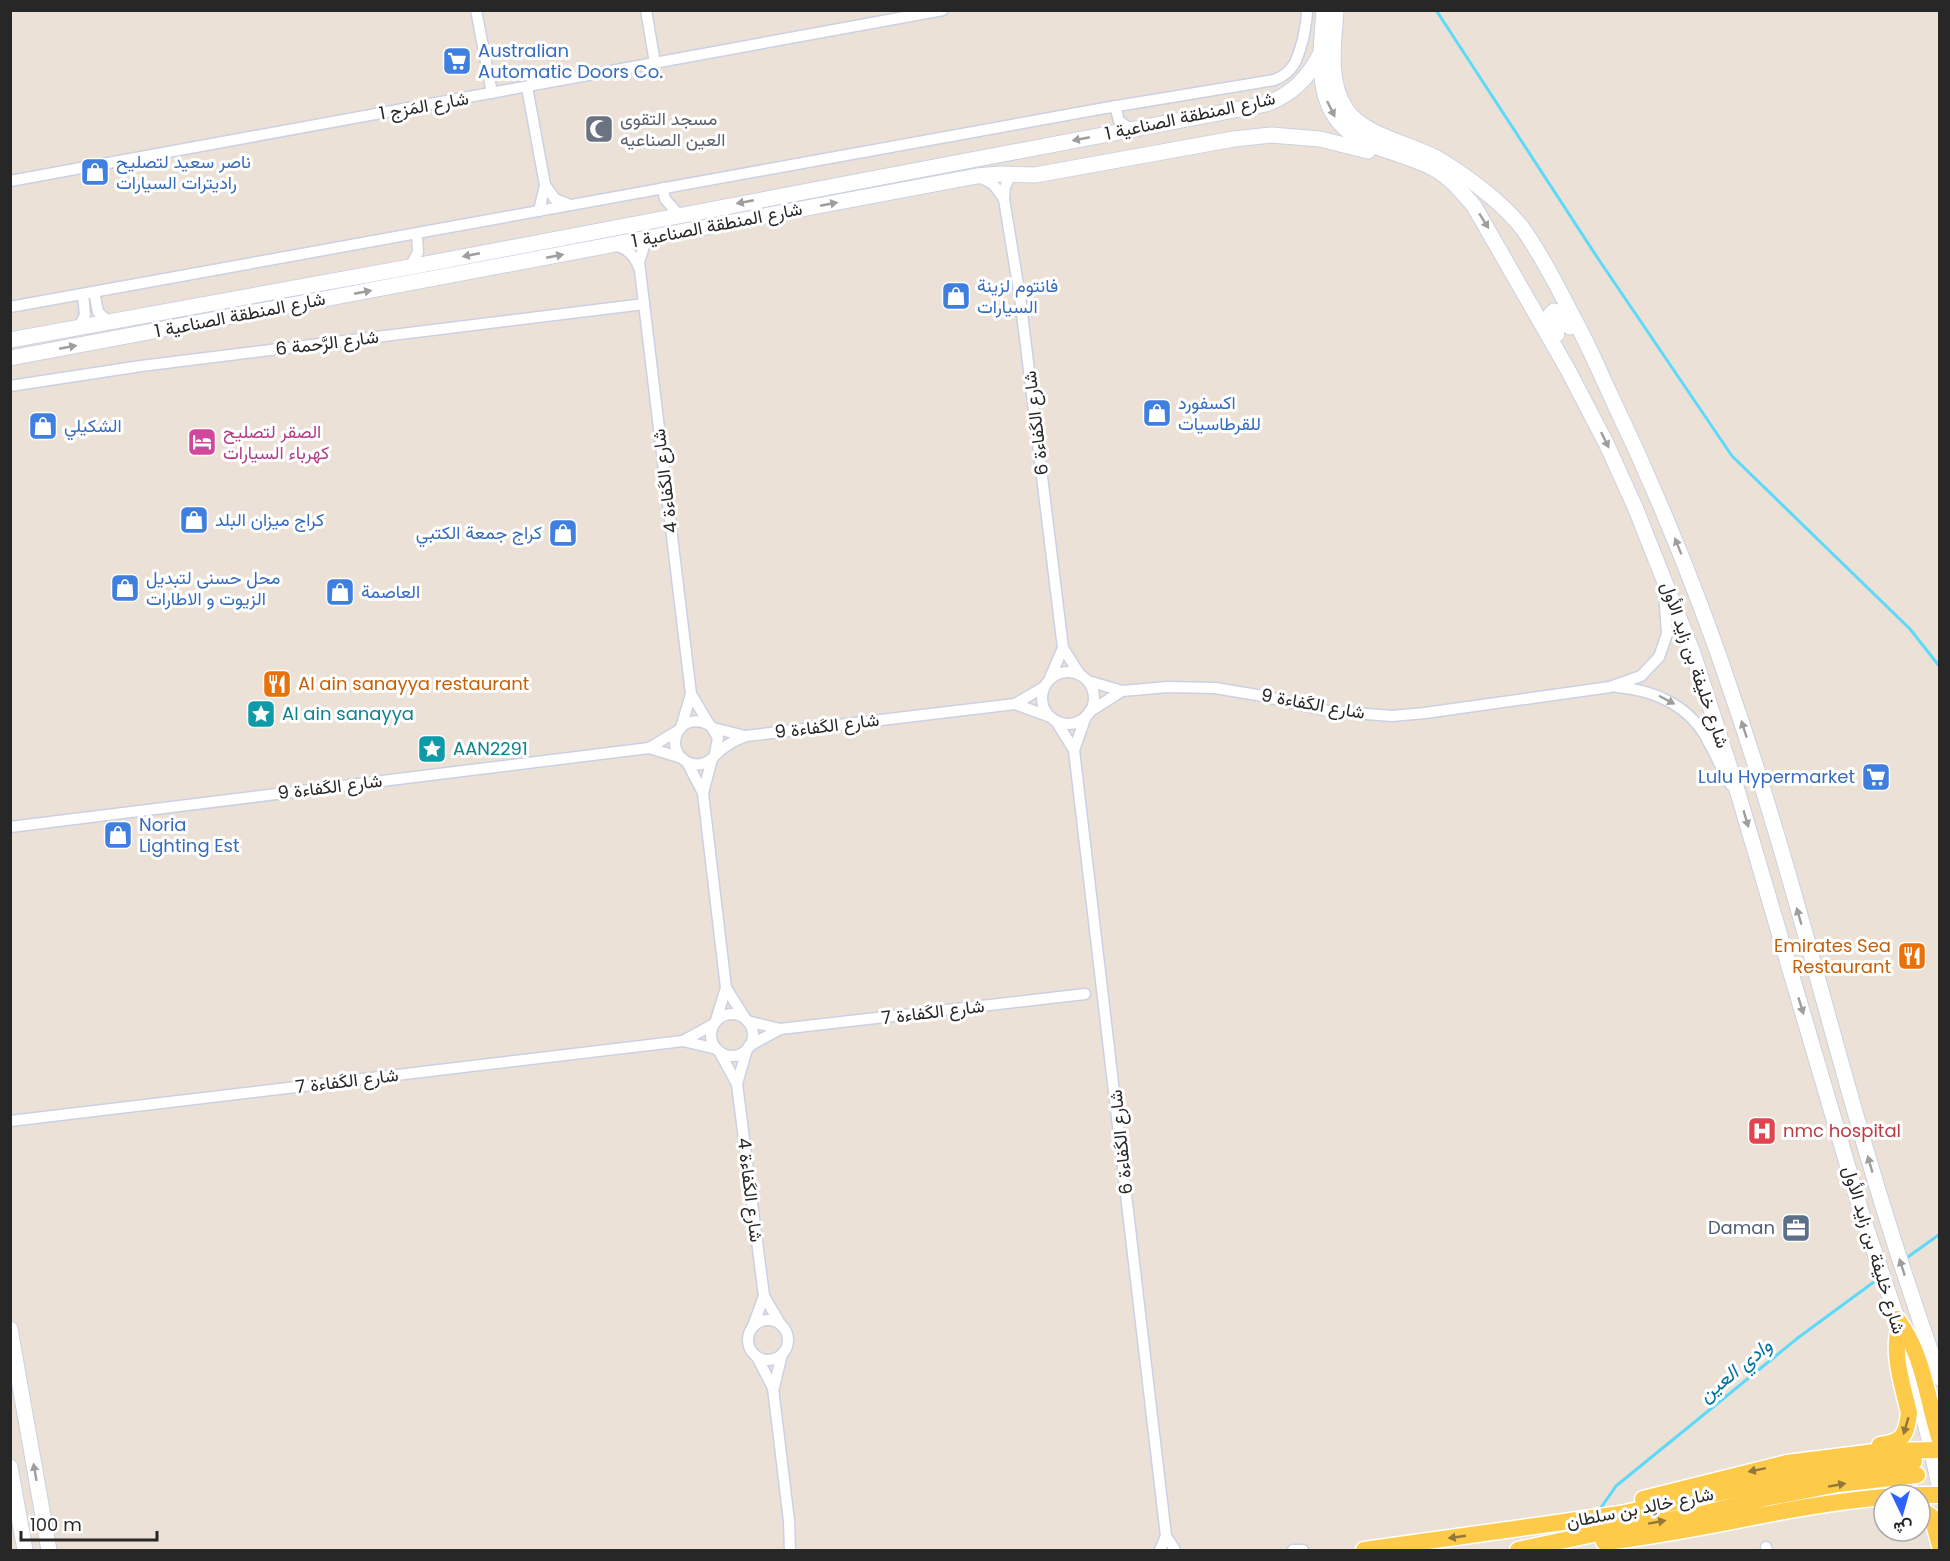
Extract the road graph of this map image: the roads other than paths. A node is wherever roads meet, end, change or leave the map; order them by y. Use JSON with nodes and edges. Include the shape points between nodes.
{"nodes":[{"id":1,"x":476,"y":10,"type":"edge"},
{"id":2,"x":646,"y":10,"type":"edge"},
{"id":3,"x":943,"y":10,"type":"edge"},
{"id":4,"x":1307,"y":10,"type":"edge"},
{"id":5,"x":1324,"y":10,"type":"edge"},
{"id":6,"x":1336,"y":10,"type":"edge"},
{"id":7,"x":1322,"y":50,"type":"junction"},
{"id":8,"x":655,"y":63,"type":"junction"},
{"id":9,"x":527,"y":87,"type":"junction"},
{"id":10,"x":492,"y":93,"type":"junction"},
{"id":11,"x":1116,"y":112,"type":"junction"},
{"id":12,"x":1132,"y":130,"type":"junction"},
{"id":13,"x":1104,"y":135,"type":"junction"},
{"id":14,"x":1425,"y":164,"type":"junction"},
{"id":15,"x":1011,"y":174,"type":"junction"},
{"id":16,"x":977,"y":176,"type":"junction"},
{"id":17,"x":873,"y":178,"type":"junction"},
{"id":18,"x":10,"y":181,"type":"edge"},
{"id":19,"x":545,"y":185,"type":"junction"},
{"id":20,"x":664,"y":194,"type":"junction"},
{"id":21,"x":871,"y":196,"type":"junction"},
{"id":22,"x":1004,"y":199,"type":"junction"},
{"id":23,"x":571,"y":205,"type":"junction"},
{"id":24,"x":539,"y":211,"type":"junction"},
{"id":25,"x":679,"y":215,"type":"junction"},
{"id":26,"x":658,"y":219,"type":"junction"},
{"id":27,"x":417,"y":234,"type":"junction"},
{"id":28,"x":652,"y":237,"type":"junction"},
{"id":29,"x":613,"y":245,"type":"junction"},
{"id":30,"x":419,"y":246,"type":"junction"},
{"id":31,"x":434,"y":262,"type":"junction"},
{"id":32,"x":410,"y":267,"type":"junction"},
{"id":33,"x":639,"y":268,"type":"junction"},
{"id":34,"x":88,"y":293,"type":"junction"},
{"id":35,"x":210,"y":303,"type":"junction"},
{"id":36,"x":644,"y":304,"type":"junction"},
{"id":37,"x":10,"y":307,"type":"edge"},
{"id":38,"x":109,"y":322,"type":"junction"},
{"id":39,"x":195,"y":323,"type":"junction"},
{"id":40,"x":79,"y":327,"type":"junction"},
{"id":41,"x":10,"y":340,"type":"edge"},
{"id":42,"x":10,"y":358,"type":"edge"},
{"id":43,"x":1602,"y":376,"type":"junction"},
{"id":44,"x":10,"y":386,"type":"edge"},
{"id":45,"x":1588,"y":407,"type":"junction"},
{"id":46,"x":1662,"y":573,"type":"junction"},
{"id":47,"x":1063,"y":648,"type":"junction"},
{"id":48,"x":1084,"y":678,"type":"junction"},
{"id":49,"x":1047,"y":683,"type":"junction"},
{"id":50,"x":1610,"y":687,"type":"junction"},
{"id":51,"x":1122,"y":691,"type":"junction"},
{"id":52,"x":691,"y":694,"type":"junction"},
{"id":53,"x":1015,"y":704,"type":"junction"},
{"id":54,"x":1088,"y":714,"type":"junction"},
{"id":55,"x":1054,"y":719,"type":"junction"},
{"id":56,"x":712,"y":727,"type":"junction"},
{"id":57,"x":680,"y":729,"type":"junction"},
{"id":58,"x":746,"y":736,"type":"junction"},
{"id":59,"x":649,"y":748,"type":"junction"},
{"id":60,"x":1074,"y":750,"type":"junction"},
{"id":61,"x":713,"y":756,"type":"junction"},
{"id":62,"x":684,"y":760,"type":"junction"},
{"id":63,"x":702,"y":793,"type":"junction"},
{"id":64,"x":1738,"y":793,"type":"junction"},
{"id":65,"x":10,"y":827,"type":"edge"},
{"id":66,"x":726,"y":988,"type":"junction"},
{"id":67,"x":1085,"y":994,"type":"dead end"},
{"id":68,"x":746,"y":1020,"type":"junction"},
{"id":69,"x":715,"y":1022,"type":"junction"},
{"id":70,"x":780,"y":1029,"type":"junction"},
{"id":71,"x":683,"y":1041,"type":"junction"},
{"id":72,"x":748,"y":1047,"type":"junction"},
{"id":73,"x":718,"y":1050,"type":"junction"},
{"id":74,"x":737,"y":1084,"type":"junction"},
{"id":75,"x":10,"y":1121,"type":"edge"},
{"id":76,"x":764,"y":1296,"type":"junction"},
{"id":77,"x":1898,"y":1323,"type":"junction"},
{"id":78,"x":781,"y":1325,"type":"junction"},
{"id":79,"x":752,"y":1328,"type":"junction"},
{"id":80,"x":10,"y":1329,"type":"edge"},
{"id":81,"x":783,"y":1354,"type":"junction"},
{"id":82,"x":758,"y":1357,"type":"junction"},
{"id":83,"x":1940,"y":1378,"type":"edge"},
{"id":84,"x":774,"y":1388,"type":"junction"},
{"id":85,"x":1938,"y":1450,"type":"edge"},
{"id":86,"x":1787,"y":1464,"type":"junction"},
{"id":87,"x":10,"y":1467,"type":"edge"},
{"id":88,"x":1916,"y":1468,"type":"dead end"},
{"id":89,"x":1940,"y":1490,"type":"edge"},
{"id":90,"x":1872,"y":1499,"type":"edge"},
{"id":91,"x":1872,"y":1506,"type":"edge"},
{"id":92,"x":1696,"y":1507,"type":"junction"},
{"id":93,"x":1781,"y":1512,"type":"junction"},
{"id":94,"x":1932,"y":1517,"type":"edge"},
{"id":95,"x":1166,"y":1536,"type":"junction"},
{"id":96,"x":1940,"y":1546,"type":"edge"},
{"id":97,"x":791,"y":1550,"type":"edge"},
{"id":98,"x":26,"y":1551,"type":"edge"},
{"id":99,"x":49,"y":1551,"type":"edge"},
{"id":100,"x":1160,"y":1551,"type":"edge"},
{"id":101,"x":1175,"y":1551,"type":"edge"},
{"id":102,"x":1293,"y":1551,"type":"edge"},
{"id":103,"x":1303,"y":1551,"type":"edge"},
{"id":104,"x":1364,"y":1551,"type":"edge"},
{"id":105,"x":1518,"y":1551,"type":"edge"}],
"edges":[{"from":1,"to":10,"type":"street"},
{"from":2,"to":8,"type":"street"},
{"from":3,"to":8,"type":"street","name":"شارع المَزج 1"},
{"from":4,"to":11,"type":"street","via":[[1298,60],[1280,78]]},
{"from":5,"to":7,"type":"main road","name":"شارع خليفة بن زايد الأول"},
{"from":6,"to":43,"type":"main road","name":"شارع خليفة بن زايد الأول","via":[[1334,70],[1344,108],[1363,126],[1445,163],[1507,211],[1547,269]]},
{"from":7,"to":12,"type":"main road","name":"شارع المنطقة الصناعية 1","via":[[1301,83],[1276,100]]},
{"from":7,"to":14,"type":"main road","name":"شارع خليفة بن زايد الأول","one_way":true,"via":[[1325,94],[1342,126],[1364,142]]},
{"from":8,"to":9,"type":"street","name":"شارع المَزج 1"},
{"from":9,"to":10,"type":"street","name":"شارع المَزج 1"},
{"from":9,"to":19,"type":"street"},
{"from":10,"to":18,"type":"street","name":"شارع المَزج 1"},
{"from":11,"to":12,"type":"street","via":[[1123,125]]},
{"from":11,"to":13,"type":"street","via":[[1112,127]]},
{"from":11,"to":20,"type":"street"},
{"from":12,"to":13,"type":"main road","name":"شارع المنطقة الصناعية 1"},
{"from":13,"to":17,"type":"main road","name":"شارع المنطقة الصناعية 1","one_way":true},
{"from":14,"to":15,"type":"main road","name":"شارع المنطقة الصناعية 1","via":[[1401,162],[1320,139],[1271,135],[1035,175]]},
{"from":14,"to":45,"type":"main road","name":"شارع خليفة بن زايد الأول","one_way":true,"via":[[1457,186],[1481,217]]},
{"from":15,"to":16,"type":"main road","name":"شارع المنطقة الصناعية 1"},
{"from":15,"to":22,"type":"street","name":"شارع الكَفاءة 6"},
{"from":16,"to":21,"type":"main road","name":"شارع المنطقة الصناعية 1"},
{"from":16,"to":22,"type":"street","via":[[993,184]]},
{"from":17,"to":21,"type":"main road","via":[[875,189]]},
{"from":17,"to":25,"type":"main road","name":"شارع المنطقة الصناعية 1","one_way":true},
{"from":19,"to":23,"type":"street","via":[[555,199]]},
{"from":19,"to":24,"type":"street"},
{"from":20,"to":23,"type":"street"},
{"from":20,"to":25,"type":"street"},
{"from":20,"to":26,"type":"street"},
{"from":28,"to":21,"type":"main road","name":"شارع المنطقة الصناعية 1","one_way":true},
{"from":22,"to":47,"type":"street","name":"شارع الكَفاءة 6","via":[[1020,297]]},
{"from":23,"to":24,"type":"street"},
{"from":24,"to":27,"type":"street"},
{"from":25,"to":26,"type":"main road","name":"شارع المنطقة الصناعية 1"},
{"from":26,"to":31,"type":"main road","name":"شارع المنطقة الصناعية 1","one_way":true},
{"from":27,"to":30,"type":"street"},
{"from":27,"to":34,"type":"street"},
{"from":28,"to":29,"type":"main road","name":"شارع المنطقة الصناعية 1"},
{"from":28,"to":33,"type":"street","name":"شارع الكَفاءة 4","via":[[641,251]]},
{"from":29,"to":33,"type":"street","via":[[628,250]]},
{"from":39,"to":29,"type":"main road","name":"شارع المنطقة الصناعية 1","one_way":true},
{"from":30,"to":31,"type":"street"},
{"from":30,"to":32,"type":"street"},
{"from":31,"to":32,"type":"main road","name":"شارع المنطقة الصناعية 1"},
{"from":32,"to":35,"type":"main road","name":"شارع المنطقة الصناعية 1"},
{"from":33,"to":36,"type":"street","name":"شارع الكَفاءة 4"},
{"from":34,"to":37,"type":"street"},
{"from":34,"to":38,"type":"street"},
{"from":34,"to":40,"type":"street"},
{"from":35,"to":38,"type":"main road","name":"شارع المنطقة الصناعية 1"},
{"from":35,"to":39,"type":"main road","via":[[197,312]]},
{"from":36,"to":44,"type":"street","name":"شارع الرَّحمة 6","via":[[153,364]]},
{"from":36,"to":52,"type":"street","name":"شارع الكَفاءة 4"},
{"from":38,"to":40,"type":"main road","name":"شارع المنطقة الصناعية 1"},
{"from":42,"to":39,"type":"main road","name":"شارع المنطقة الصناعية 1","one_way":true},
{"from":40,"to":41,"type":"main road","name":"شارع المنطقة الصناعية 1"},
{"from":43,"to":45,"type":"main road","via":[[1590,365],[1563,314],[1552,313],[1550,321],[1584,386]]},
{"from":83,"to":43,"type":"main road","name":"شارع خليفة بن زايد الأول","one_way":true,"via":[[1887,1220],[1736,705],[1676,543]]},
{"from":45,"to":46,"type":"main road","name":"شارع خليفة بن زايد الأول","one_way":true},
{"from":46,"to":50,"type":"street","name":"شارع الكَفاءة 9","via":[[1668,626],[1663,649],[1641,676]]},
{"from":46,"to":64,"type":"main road","name":"شارع خليفة بن زايد الأول","via":[[1693,653]]},
{"from":47,"to":48,"type":"street","name":"شارع الكَفاءة 6"},
{"from":47,"to":49,"type":"street"},
{"from":48,"to":49,"type":"street","via":[[1064,672]]},
{"from":48,"to":51,"type":"street","name":"شارع الكَفاءة 9"},
{"from":48,"to":54,"type":"street","via":[[1094,696]]},
{"from":49,"to":53,"type":"street","name":"شارع الكَفاءة 9"},
{"from":49,"to":55,"type":"street","via":[[1042,704]]},
{"from":50,"to":51,"type":"street","name":"شارع الكَفاءة 9","via":[[1392,716],[1328,711],[1215,688]]},
{"from":50,"to":64,"type":"street","name":"شارع الكَفاءة 9","one_way":true,"via":[[1645,691],[1683,710],[1705,735]]},
{"from":51,"to":54,"type":"street","name":"شارع الكَفاءة 9"},
{"from":52,"to":56,"type":"street","name":"شارع الكَفاءة 4"},
{"from":52,"to":57,"type":"street","name":"شارع الكَفاءة 4"},
{"from":53,"to":55,"type":"street","name":"شارع الكَفاءة 9"},
{"from":53,"to":58,"type":"street","name":"شارع الكَفاءة 9"},
{"from":54,"to":55,"type":"street","via":[[1072,723]]},
{"from":54,"to":60,"type":"street","name":"شارع الكَفاءة 6"},
{"from":55,"to":60,"type":"street","name":"شارع الكَفاءة 6"},
{"from":56,"to":57,"type":"street","via":[[696,721]]},
{"from":56,"to":58,"type":"street","name":"شارع الكَفاءة 9"},
{"from":56,"to":61,"type":"street","via":[[718,738]]},
{"from":57,"to":59,"type":"street","name":"شارع الكَفاءة 9"},
{"from":57,"to":62,"type":"street","via":[[675,748]]},
{"from":58,"to":61,"type":"street","name":"شارع الكَفاءة 9"},
{"from":59,"to":62,"type":"street","name":"شارع الكَفاءة 9"},
{"from":59,"to":65,"type":"street","name":"شارع الكَفاءة 9"},
{"from":60,"to":95,"type":"street","name":"شارع الكَفاءة 6"},
{"from":61,"to":62,"type":"street","via":[[697,764]]},
{"from":61,"to":63,"type":"street"},
{"from":62,"to":63,"type":"street"},
{"from":63,"to":66,"type":"street"},
{"from":64,"to":77,"type":"main road","name":"شارع خليفة بن زايد الأول","one_way":true,"via":[[1863,1218]]},
{"from":66,"to":68,"type":"street"},
{"from":66,"to":69,"type":"street"},
{"from":67,"to":70,"type":"street","name":"شارع الكَفاءة 7"},
{"from":68,"to":69,"type":"street","via":[[730,1014]]},
{"from":68,"to":70,"type":"street","name":"شارع الكَفاءة 7"},
{"from":68,"to":72,"type":"street","via":[[752,1036]]},
{"from":69,"to":71,"type":"street","name":"شارع الكَفاءة 7"},
{"from":69,"to":73,"type":"street","via":[[711,1040]]},
{"from":70,"to":72,"type":"street","name":"شارع الكَفاءة 7"},
{"from":71,"to":73,"type":"street","name":"شارع الكَفاءة 7"},
{"from":71,"to":75,"type":"street","name":"شارع الكَفاءة 7"},
{"from":72,"to":73,"type":"street","via":[[733,1055]]},
{"from":72,"to":74,"type":"street","name":"شارع الكَفاءة 4"},
{"from":73,"to":74,"type":"street","name":"شارع الكَفاءة 4"},
{"from":74,"to":76,"type":"street","name":"شارع الكَفاءة 4"},
{"from":76,"to":78,"type":"street","name":"شارع الكَفاءة 4"},
{"from":76,"to":79,"type":"street","name":"شارع الكَفاءة 4"},
{"from":77,"to":85,"type":"main road","via":[[1908,1334],[1922,1366]]},
{"from":77,"to":86,"type":"main road","one_way":true,"via":[[1897,1357],[1909,1413],[1901,1438],[1892,1443],[1820,1453]]},
{"from":78,"to":79,"type":"street","via":[[769,1320]]},
{"from":78,"to":81,"type":"street","via":[[788,1337]]},
{"from":79,"to":82,"type":"street","via":[[748,1342]]},
{"from":99,"to":80,"type":"main road","one_way":true},
{"from":81,"to":82,"type":"street","via":[[771,1360]]},
{"from":81,"to":84,"type":"street"},
{"from":82,"to":84,"type":"street"},
{"from":84,"to":97,"type":"street"},
{"from":85,"to":86,"type":"main road","via":[[1862,1453]]},
{"from":85,"to":89,"type":"main road"},
{"from":86,"to":92,"type":"main road","one_way":true},
{"from":87,"to":98,"type":"main road"},
{"from":88,"to":92,"type":"main road","name":"شارع خالِد بن سلطان","via":[[1765,1498]]},
{"from":90,"to":93,"type":"main road"},
{"from":91,"to":93,"type":"main road"},
{"from":92,"to":93,"type":"main road"},
{"from":92,"to":104,"type":"main road","one_way":true},
{"from":105,"to":92,"type":"main road","name":"شارع خالِد بن سلطان","one_way":true},
{"from":94,"to":96,"type":"main road"},
{"from":95,"to":100,"type":"street","name":"شارع الكَفاءة 6"},
{"from":95,"to":101,"type":"street","name":"شارع الكَفاءة 6"},
{"from":102,"to":103,"type":"street"}]}
